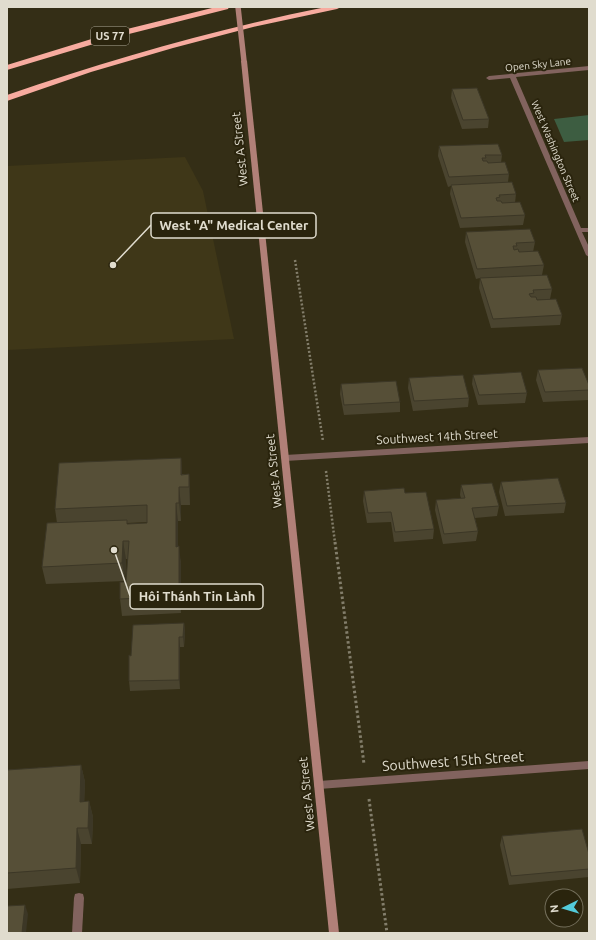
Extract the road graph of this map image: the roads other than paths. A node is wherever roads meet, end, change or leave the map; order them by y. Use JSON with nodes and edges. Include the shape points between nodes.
{"nodes":[{"id":1,"x":225,"y":7,"type":"edge"},
{"id":2,"x":238,"y":7,"type":"edge"},
{"id":3,"x":337,"y":7,"type":"edge"},
{"id":4,"x":7,"y":68,"type":"edge"},
{"id":5,"x":589,"y":68,"type":"edge"},
{"id":6,"x":513,"y":77,"type":"junction"},
{"id":7,"x":489,"y":78,"type":"dead end"},
{"id":8,"x":7,"y":98,"type":"edge"},
{"id":9,"x":578,"y":230,"type":"junction"},
{"id":10,"x":589,"y":230,"type":"edge"},
{"id":11,"x":589,"y":255,"type":"edge"},
{"id":12,"x":589,"y":440,"type":"edge"},
{"id":13,"x":285,"y":458,"type":"junction"},
{"id":14,"x":589,"y":765,"type":"edge"},
{"id":15,"x":319,"y":785,"type":"junction"},
{"id":16,"x":79,"y":898,"type":"dead end"},
{"id":17,"x":76,"y":933,"type":"edge"},
{"id":18,"x":334,"y":933,"type":"edge"}],
"edges":[{"from":1,"to":4,"type":"highway","number":"US 77","via":[[114,35]]},
{"from":2,"to":13,"type":"main road","name":"West A Street","bridge":true},
{"from":3,"to":8,"type":"highway","number":"US 77","via":[[211,34]]},
{"from":5,"to":6,"type":"street","name":"Open Sky Lane"},
{"from":6,"to":7,"type":"street","name":"Open Sky Lane"},
{"from":6,"to":9,"type":"street","name":"West Washington Street"},
{"from":9,"to":10,"type":"street"},
{"from":9,"to":11,"type":"street","name":"West Washington Street"},
{"from":12,"to":13,"type":"street","name":"Southwest 14th Street"},
{"from":13,"to":15,"type":"main road","name":"West A Street"},
{"from":14,"to":15,"type":"street","name":"Southwest 15th Street"},
{"from":15,"to":18,"type":"main road","name":"West A Street"},
{"from":16,"to":17,"type":"street"}]}
